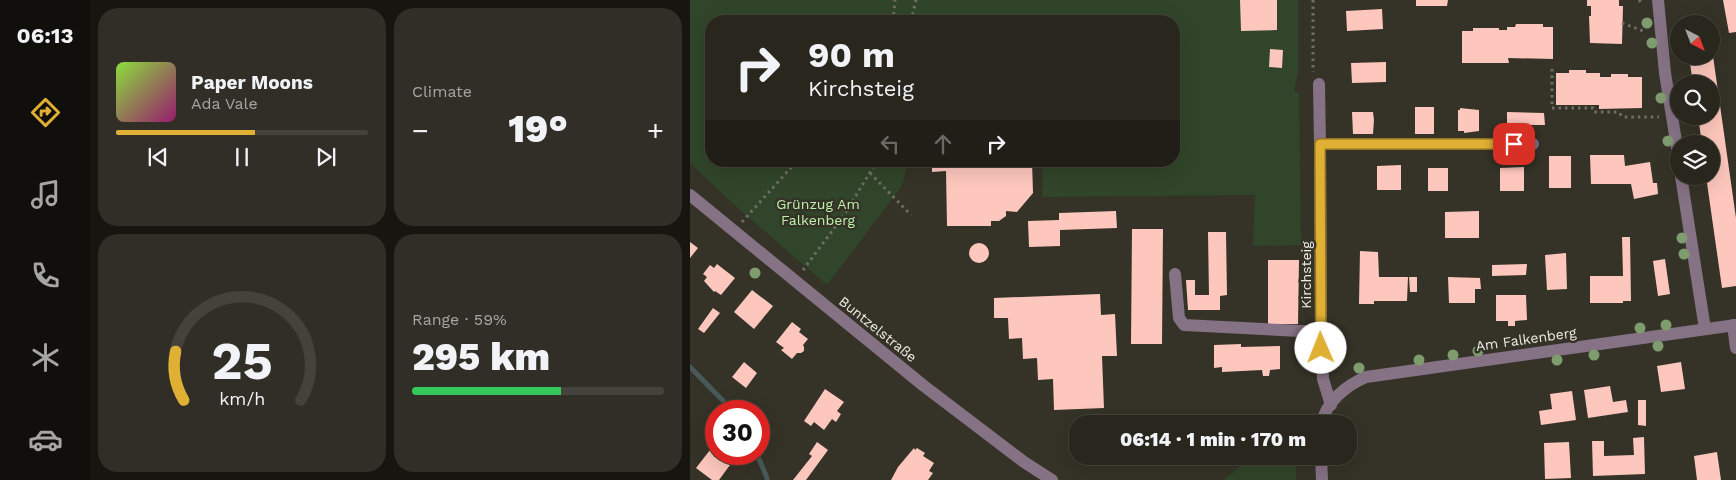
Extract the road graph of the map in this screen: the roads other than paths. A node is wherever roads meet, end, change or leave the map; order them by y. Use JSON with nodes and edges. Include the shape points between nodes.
{"nodes":[{"id":1,"x":1658,"y":0,"type":"edge"},
{"id":2,"x":1319,"y":84,"type":"road end"},
{"id":3,"x":1675,"y":135,"type":"edge"},
{"id":4,"x":1320,"y":144,"type":"junction"},
{"id":5,"x":1533,"y":144,"type":"dead end"},
{"id":6,"x":1682,"y":185,"type":"edge"},
{"id":7,"x":690,"y":195,"type":"edge"},
{"id":8,"x":1175,"y":274,"type":"dead end"},
{"id":9,"x":1734,"y":325,"type":"edge"},
{"id":10,"x":1705,"y":329,"type":"junction"},
{"id":11,"x":1321,"y":332,"type":"junction"},
{"id":12,"x":1736,"y":348,"type":"edge"},
{"id":13,"x":1331,"y":405,"type":"junction"},
{"id":14,"x":1325,"y":415,"type":"edge"},
{"id":15,"x":1321,"y":465,"type":"edge"},
{"id":16,"x":1052,"y":480,"type":"edge"},
{"id":17,"x":1322,"y":480,"type":"edge"}],
"edges":[{"from":1,"to":3,"type":"street"},
{"from":2,"to":4,"type":"street","name":"Kirchsteig"},
{"from":4,"to":5,"type":"street"},
{"from":4,"to":11,"type":"street","name":"Kirchsteig"},
{"from":6,"to":10,"type":"street"},
{"from":7,"to":16,"type":"street","name":"Buntzelstraße","via":[[964,418]]},
{"from":8,"to":11,"type":"street","via":[[1179,318],[1184,325]]},
{"from":9,"to":10,"type":"street","name":"Am Falkenberg"},
{"from":9,"to":12,"type":"street"},
{"from":10,"to":13,"type":"street","name":"Am Falkenberg","via":[[1366,378],[1352,383]]},
{"from":11,"to":13,"type":"street","name":"Kirchsteig","via":[[1323,380]]},
{"from":13,"to":14,"type":"street","name":"Am Falkenberg"},
{"from":15,"to":17,"type":"street"}]}
